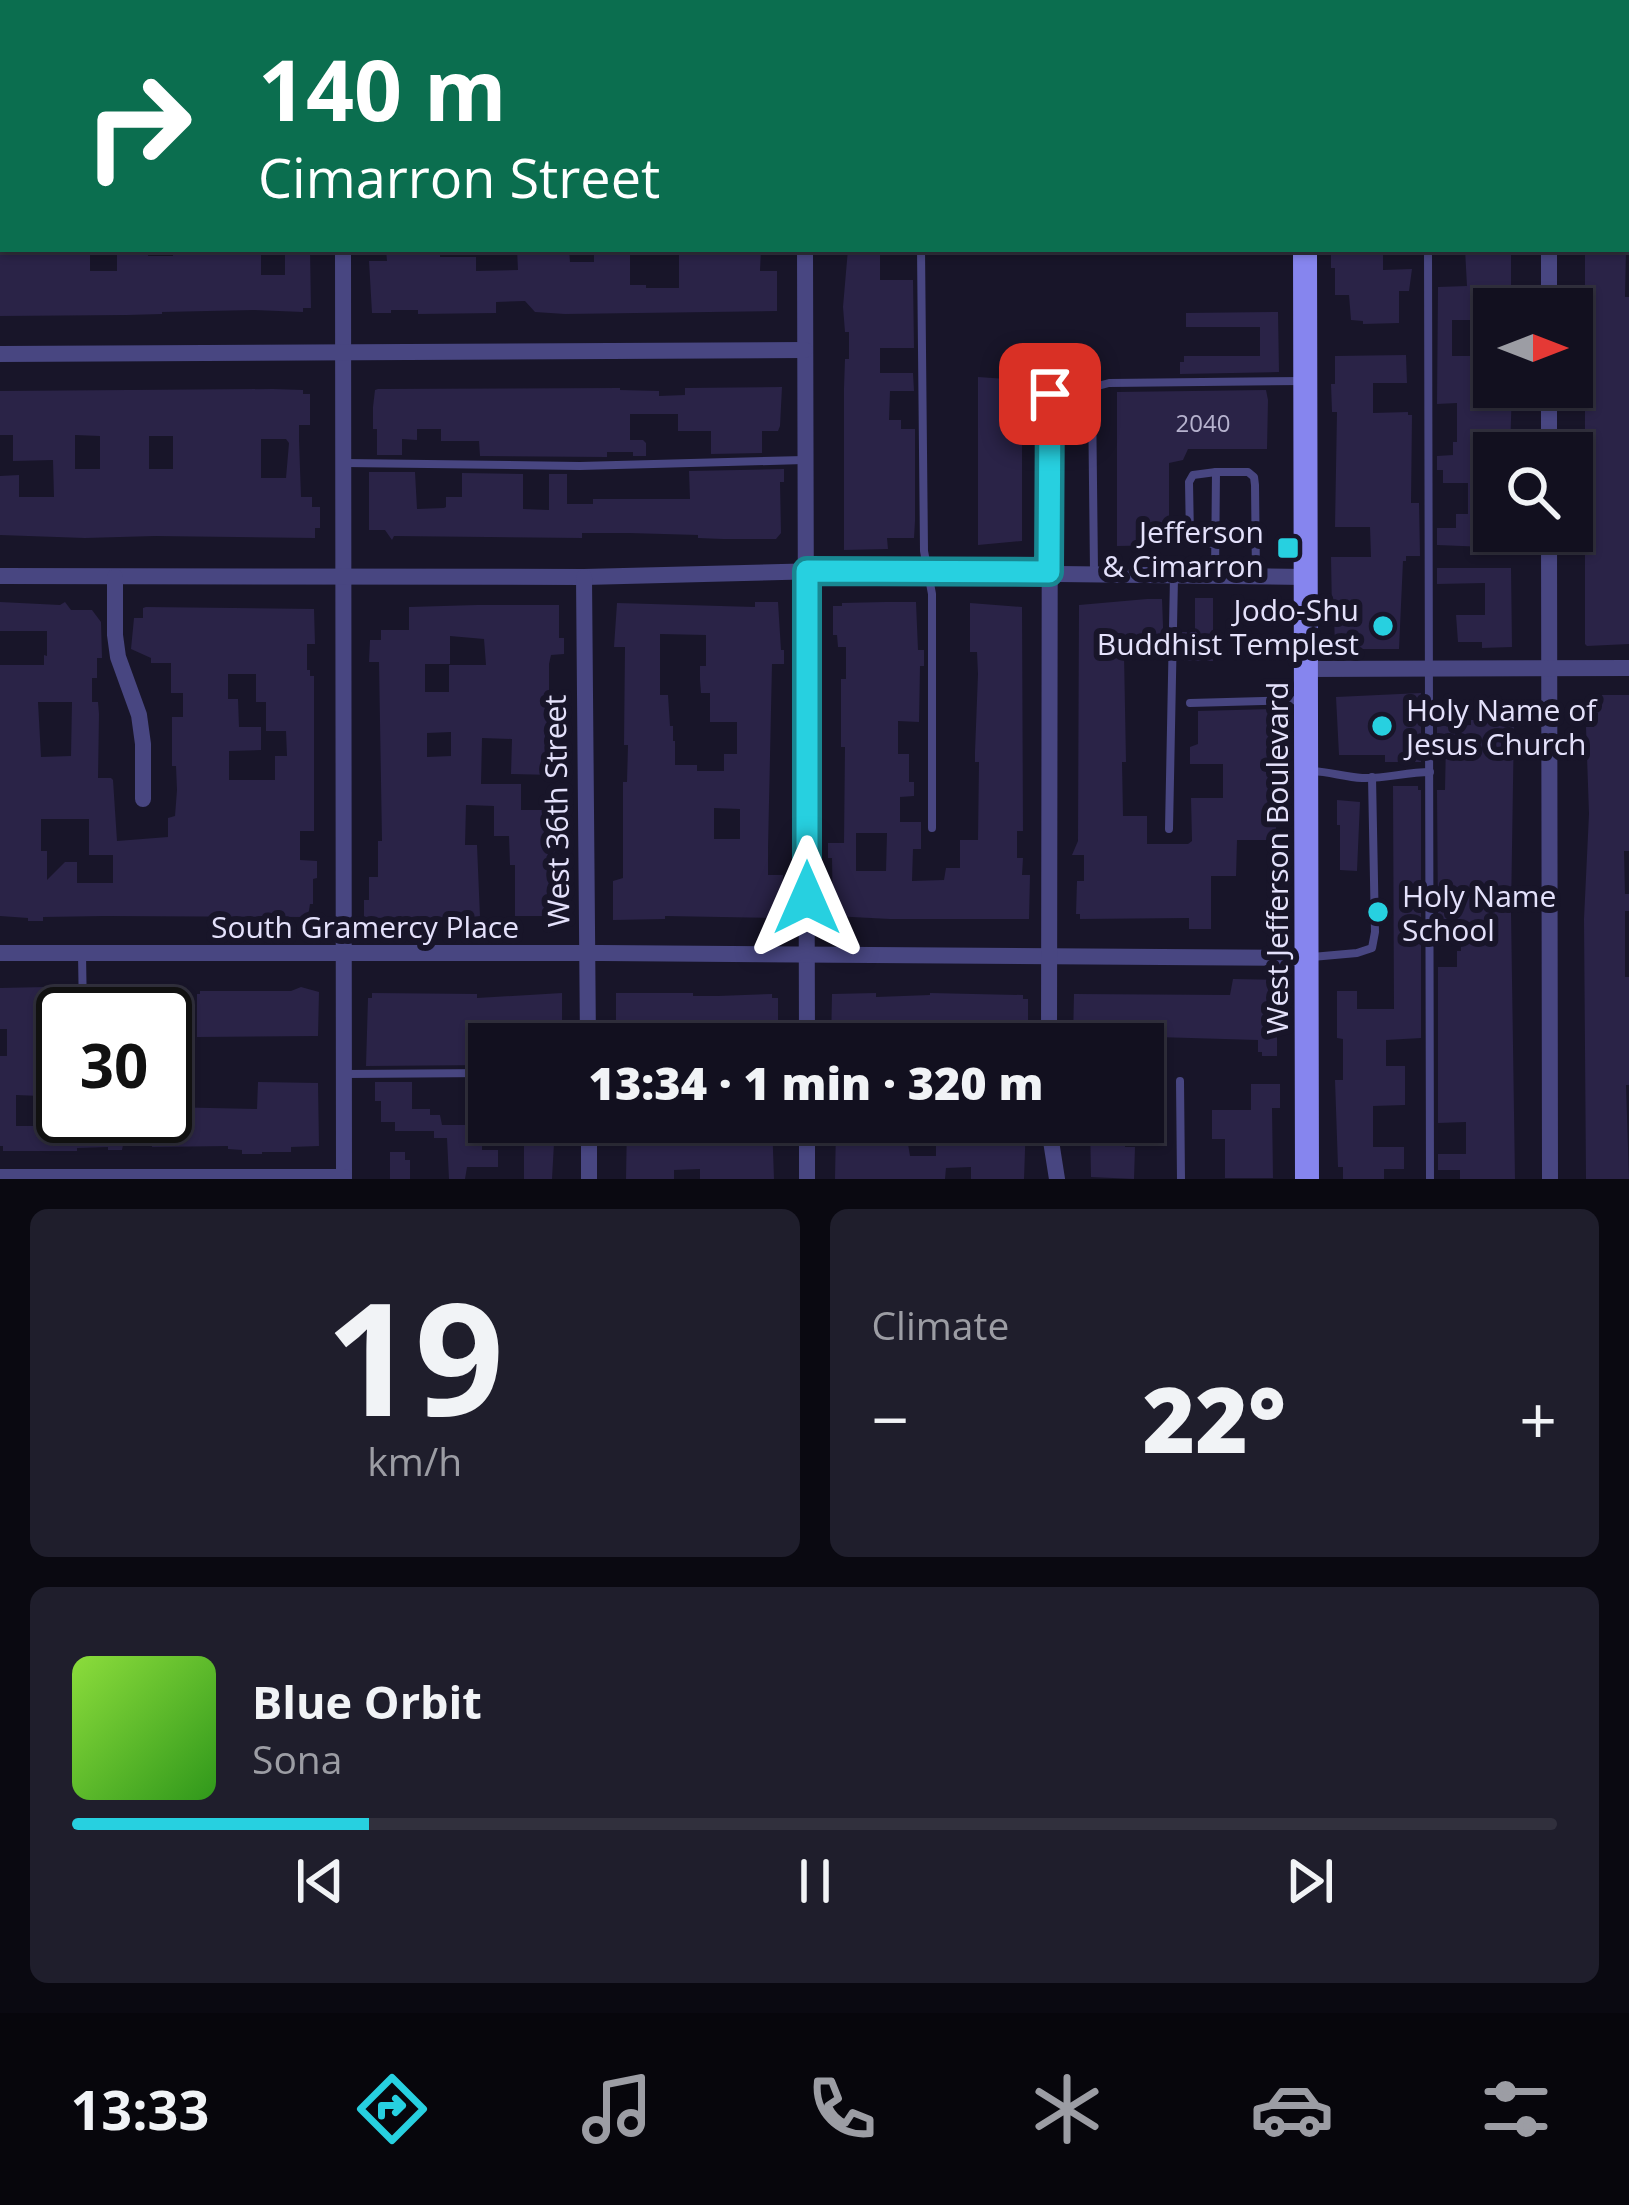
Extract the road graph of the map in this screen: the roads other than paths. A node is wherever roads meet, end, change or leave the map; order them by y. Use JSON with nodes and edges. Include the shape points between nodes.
{"nodes":[{"id":1,"x":343,"y":252,"type":"edge"},
{"id":2,"x":806,"y":252,"type":"edge"},
{"id":3,"x":921,"y":252,"type":"edge"},
{"id":4,"x":1305,"y":252,"type":"edge"},
{"id":5,"x":1428,"y":252,"type":"edge"},
{"id":6,"x":1549,"y":252,"type":"edge"},
{"id":7,"x":1549,"y":288,"type":"edge"},
{"id":8,"x":806,"y":350,"type":"junction"},
{"id":9,"x":344,"y":351,"type":"junction"},
{"id":10,"x":0,"y":354,"type":"edge"},
{"id":11,"x":1305,"y":381,"type":"junction"},
{"id":12,"x":1050,"y":390,"type":"joint"},
{"id":13,"x":1092,"y":394,"type":"junction"},
{"id":14,"x":806,"y":460,"type":"junction"},
{"id":15,"x":344,"y":463,"type":"junction"},
{"id":16,"x":1216,"y":472,"type":"junction"},
{"id":17,"x":1215,"y":544,"type":"junction"},
{"id":18,"x":1549,"y":552,"type":"edge"},
{"id":19,"x":807,"y":571,"type":"junction"},
{"id":20,"x":928,"y":572,"type":"junction"},
{"id":21,"x":1049,"y":572,"type":"junction"},
{"id":22,"x":344,"y":574,"type":"junction"},
{"id":23,"x":1094,"y":574,"type":"junction"},
{"id":24,"x":1174,"y":575,"type":"junction"},
{"id":25,"x":0,"y":576,"type":"edge"},
{"id":26,"x":1215,"y":576,"type":"junction"},
{"id":27,"x":115,"y":577,"type":"junction"},
{"id":28,"x":584,"y":577,"type":"junction"},
{"id":29,"x":1256,"y":577,"type":"junction"},
{"id":30,"x":1305,"y":577,"type":"junction"},
{"id":31,"x":1430,"y":668,"type":"junction"},
{"id":32,"x":1629,"y":668,"type":"edge"},
{"id":33,"x":1305,"y":669,"type":"junction"},
{"id":34,"x":1549,"y":669,"type":"junction"},
{"id":35,"x":1305,"y":700,"type":"junction"},
{"id":36,"x":1190,"y":703,"type":"dead end"},
{"id":37,"x":1306,"y":771,"type":"junction"},
{"id":38,"x":1430,"y":772,"type":"junction"},
{"id":39,"x":1372,"y":777,"type":"junction"},
{"id":40,"x":143,"y":799,"type":"dead end"},
{"id":41,"x":932,"y":828,"type":"dead end"},
{"id":42,"x":1169,"y":829,"type":"dead end"},
{"id":43,"x":0,"y":953,"type":"edge"},
{"id":44,"x":82,"y":953,"type":"junction"},
{"id":45,"x":588,"y":953,"type":"junction"},
{"id":46,"x":807,"y":954,"type":"junction"},
{"id":47,"x":344,"y":955,"type":"junction"},
{"id":48,"x":1050,"y":955,"type":"junction"},
{"id":49,"x":1306,"y":958,"type":"junction"},
{"id":50,"x":83,"y":987,"type":"edge"},
{"id":51,"x":588,"y":1023,"type":"edge"},
{"id":52,"x":807,"y":1023,"type":"edge"},
{"id":53,"x":1049,"y":1023,"type":"edge"},
{"id":54,"x":343,"y":1073,"type":"junction"},
{"id":55,"x":468,"y":1073,"type":"edge"},
{"id":56,"x":1180,"y":1081,"type":"dead end"},
{"id":57,"x":589,"y":1143,"type":"edge"},
{"id":58,"x":807,"y":1143,"type":"edge"},
{"id":59,"x":1051,"y":1143,"type":"edge"},
{"id":60,"x":0,"y":1177,"type":"edge"},
{"id":61,"x":344,"y":1178,"type":"edge"},
{"id":62,"x":589,"y":1179,"type":"edge"},
{"id":63,"x":807,"y":1179,"type":"edge"},
{"id":64,"x":1057,"y":1179,"type":"edge"},
{"id":65,"x":1181,"y":1179,"type":"edge"},
{"id":66,"x":1307,"y":1179,"type":"edge"},
{"id":67,"x":1430,"y":1179,"type":"edge"},
{"id":68,"x":1550,"y":1179,"type":"edge"}],
"edges":[{"from":1,"to":9,"type":"street"},
{"from":2,"to":8,"type":"street"},
{"from":3,"to":20,"type":"lane"},
{"from":4,"to":11,"type":"main road","name":"West Jefferson Boulevard"},
{"from":5,"to":31,"type":"lane"},
{"from":6,"to":7,"type":"street"},
{"from":8,"to":9,"type":"street"},
{"from":8,"to":14,"type":"street"},
{"from":9,"to":10,"type":"street"},
{"from":9,"to":15,"type":"street"},
{"from":11,"to":13,"type":"lane","via":[[1109,382]]},
{"from":11,"to":30,"type":"main road","name":"West Jefferson Boulevard"},
{"from":12,"to":13,"type":"lane"},
{"from":12,"to":21,"type":"street"},
{"from":13,"to":23,"type":"lane"},
{"from":14,"to":15,"type":"lane"},
{"from":14,"to":19,"type":"street"},
{"from":15,"to":22,"type":"street"},
{"from":16,"to":17,"type":"lane"},
{"from":16,"to":17,"type":"lane","via":[[1189,482],[1190,538]]},
{"from":16,"to":29,"type":"lane","via":[[1254,477]]},
{"from":17,"to":26,"type":"lane"},
{"from":18,"to":34,"type":"street"},
{"from":19,"to":20,"type":"street"},
{"from":19,"to":28,"type":"street"},
{"from":19,"to":46,"type":"street"},
{"from":20,"to":21,"type":"street"},
{"from":20,"to":41,"type":"lane"},
{"from":21,"to":23,"type":"street"},
{"from":21,"to":48,"type":"street"},
{"from":22,"to":27,"type":"street"},
{"from":22,"to":28,"type":"street"},
{"from":22,"to":47,"type":"street"},
{"from":23,"to":24,"type":"street"},
{"from":24,"to":26,"type":"street"},
{"from":24,"to":42,"type":"lane"},
{"from":25,"to":27,"type":"street"},
{"from":26,"to":29,"type":"street"},
{"from":27,"to":40,"type":"street","via":[[115,635],[139,715]]},
{"from":28,"to":45,"type":"street","name":"West 36th Street"},
{"from":29,"to":30,"type":"street"},
{"from":30,"to":33,"type":"main road","name":"West Jefferson Boulevard"},
{"from":31,"to":33,"type":"street"},
{"from":31,"to":34,"type":"street"},
{"from":31,"to":38,"type":"lane"},
{"from":32,"to":34,"type":"street"},
{"from":33,"to":35,"type":"main road","name":"West Jefferson Boulevard"},
{"from":34,"to":68,"type":"street"},
{"from":35,"to":36,"type":"lane"},
{"from":35,"to":37,"type":"main road","name":"West Jefferson Boulevard"},
{"from":37,"to":39,"type":"lane"},
{"from":37,"to":49,"type":"main road","name":"West Jefferson Boulevard"},
{"from":38,"to":39,"type":"lane"},
{"from":38,"to":67,"type":"lane"},
{"from":39,"to":49,"type":"lane","via":[[1372,948]]},
{"from":43,"to":44,"type":"street","name":"South Gramercy Place"},
{"from":44,"to":47,"type":"street","name":"South Gramercy Place"},
{"from":44,"to":50,"type":"lane"},
{"from":45,"to":46,"type":"street","name":"South Gramercy Place"},
{"from":45,"to":47,"type":"street","name":"South Gramercy Place"},
{"from":45,"to":51,"type":"street","name":"West 36th Street"},
{"from":46,"to":48,"type":"street","name":"South Gramercy Place"},
{"from":46,"to":52,"type":"street"},
{"from":47,"to":54,"type":"street"},
{"from":48,"to":49,"type":"street","name":"South Gramercy Place"},
{"from":48,"to":53,"type":"street"},
{"from":49,"to":66,"type":"main road","name":"West Jefferson Boulevard"},
{"from":54,"to":55,"type":"lane"},
{"from":54,"to":61,"type":"street"},
{"from":56,"to":65,"type":"lane"},
{"from":57,"to":62,"type":"street"},
{"from":58,"to":63,"type":"street"},
{"from":59,"to":64,"type":"street"},
{"from":60,"to":61,"type":"street"}]}
